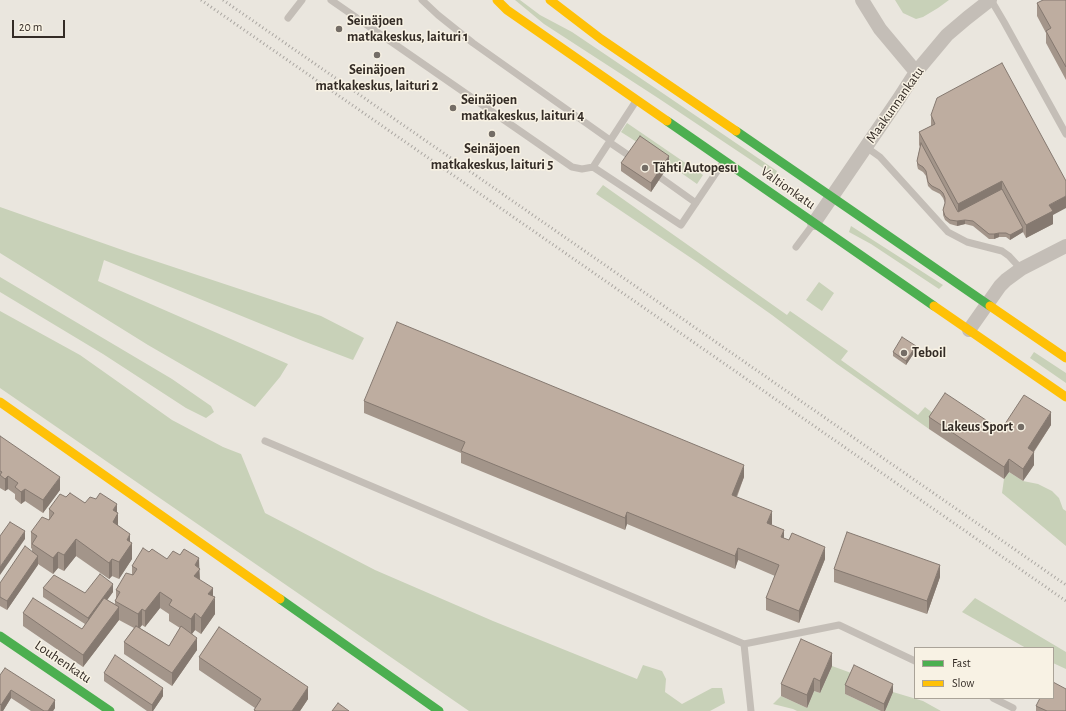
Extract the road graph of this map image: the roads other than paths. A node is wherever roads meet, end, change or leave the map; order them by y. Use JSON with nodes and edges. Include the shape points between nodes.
{"nodes":[{"id":1,"x":302,"y":0,"type":"edge"},
{"id":2,"x":331,"y":0,"type":"edge"},
{"id":3,"x":422,"y":0,"type":"edge"},
{"id":4,"x":497,"y":0,"type":"edge"},
{"id":5,"x":550,"y":0,"type":"edge"},
{"id":6,"x":862,"y":0,"type":"edge"},
{"id":7,"x":990,"y":0,"type":"edge"},
{"id":8,"x":288,"y":18,"type":"dead end"},
{"id":9,"x":916,"y":72,"type":"junction"},
{"id":10,"x":636,"y":100,"type":"junction"},
{"id":11,"x":1066,"y":134,"type":"edge"},
{"id":12,"x":610,"y":141,"type":"junction"},
{"id":13,"x":866,"y":147,"type":"junction"},
{"id":14,"x":724,"y":161,"type":"junction"},
{"id":15,"x":637,"y":162,"type":"edge"},
{"id":16,"x":593,"y":167,"type":"junction"},
{"id":17,"x":649,"y":170,"type":"edge"},
{"id":18,"x":831,"y":198,"type":"junction"},
{"id":19,"x":696,"y":203,"type":"junction"},
{"id":20,"x":814,"y":223,"type":"junction"},
{"id":21,"x":1066,"y":246,"type":"edge"},
{"id":22,"x":796,"y":247,"type":"dead end"},
{"id":23,"x":1021,"y":269,"type":"junction"},
{"id":24,"x":987,"y":304,"type":"junction"},
{"id":25,"x":969,"y":330,"type":"junction"},
{"id":26,"x":1066,"y":358,"type":"edge"},
{"id":27,"x":1066,"y":397,"type":"edge"},
{"id":28,"x":0,"y":402,"type":"edge"},
{"id":29,"x":265,"y":440,"type":"dead end"},
{"id":30,"x":0,"y":636,"type":"edge"},
{"id":31,"x":744,"y":644,"type":"junction"},
{"id":32,"x":914,"y":661,"type":"edge"},
{"id":33,"x":995,"y":699,"type":"edge"},
{"id":34,"x":1013,"y":708,"type":"dead end"},
{"id":35,"x":110,"y":711,"type":"edge"},
{"id":36,"x":439,"y":711,"type":"edge"},
{"id":37,"x":752,"y":711,"type":"edge"}],
"edges":[{"from":1,"to":8,"type":"lane"},
{"from":2,"to":16,"type":"lane","via":[[572,168]]},
{"from":3,"to":12,"type":"lane","via":[[473,43]]},
{"from":4,"to":10,"type":"main road","name":"Valtionkatu","via":[[507,10]]},
{"from":5,"to":18,"type":"main road","name":"Valtionkatu","via":[[601,39]]},
{"from":6,"to":9,"type":"street","via":[[880,29]]},
{"from":7,"to":9,"type":"street","name":"Maakunnankatu","via":[[947,35]]},
{"from":7,"to":11,"type":"lane"},
{"from":9,"to":13,"type":"street","name":"Maakunnankatu"},
{"from":10,"to":12,"type":"lane"},
{"from":10,"to":14,"type":"main road","name":"Valtionkatu"},
{"from":12,"to":15,"type":"lane"},
{"from":12,"to":16,"type":"lane"},
{"from":13,"to":18,"type":"street","name":"Maakunnankatu"},
{"from":13,"to":23,"type":"lane","via":[[880,157],[948,232],[967,242],[1002,251]]},
{"from":14,"to":19,"type":"lane"},
{"from":14,"to":20,"type":"main road","name":"Valtionkatu"},
{"from":16,"to":19,"type":"lane","via":[[681,225]]},
{"from":17,"to":19,"type":"lane"},
{"from":18,"to":20,"type":"street","name":"Maakunnankatu"},
{"from":18,"to":24,"type":"main road","name":"Valtionkatu"},
{"from":20,"to":22,"type":"lane"},
{"from":20,"to":25,"type":"main road","name":"Valtionkatu"},
{"from":21,"to":23,"type":"street"},
{"from":23,"to":24,"type":"street","via":[[1000,286]]},
{"from":24,"to":25,"type":"street"},
{"from":24,"to":26,"type":"main road","name":"Valtionkatu"},
{"from":25,"to":27,"type":"main road","name":"Valtionkatu"},
{"from":28,"to":36,"type":"main road"},
{"from":29,"to":31,"type":"lane"},
{"from":30,"to":35,"type":"main road","name":"Louhenkatu"},
{"from":31,"to":32,"type":"lane","via":[[839,625]]},
{"from":31,"to":37,"type":"lane"},
{"from":33,"to":34,"type":"lane"}]}
